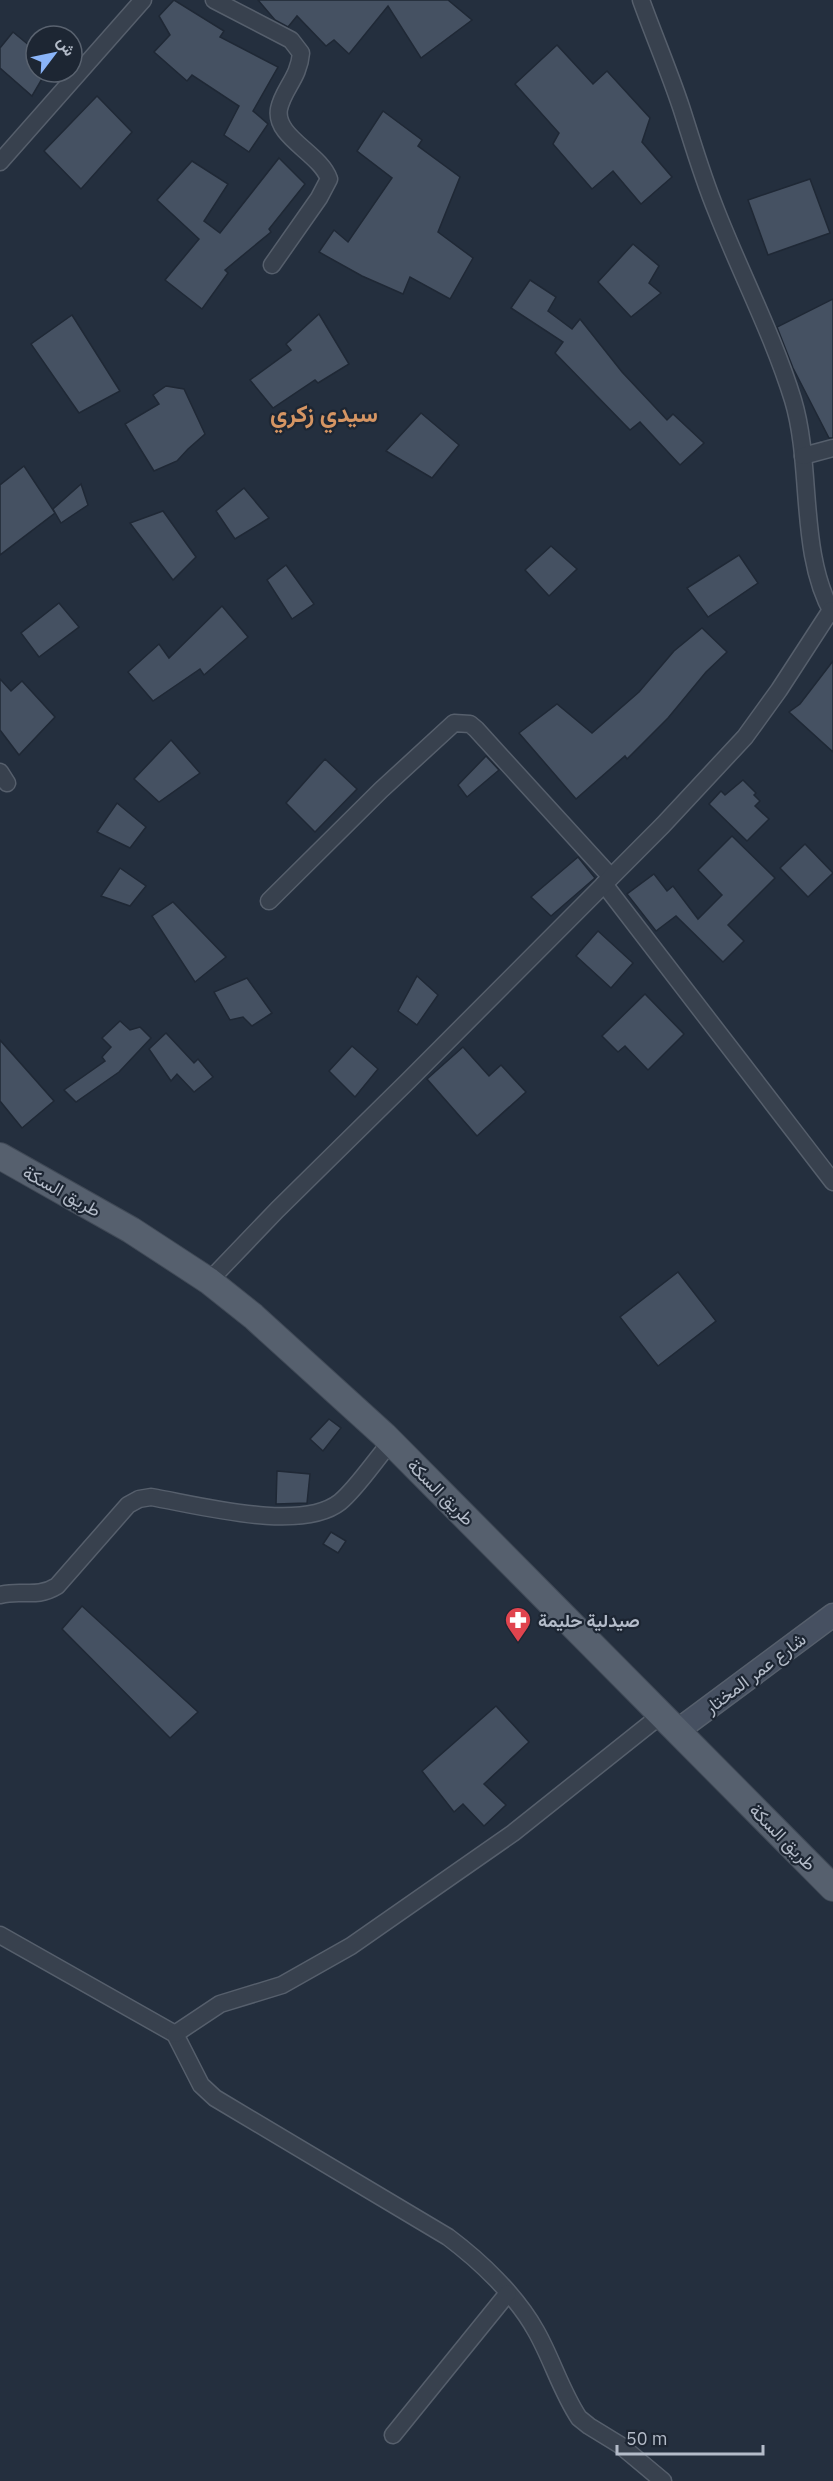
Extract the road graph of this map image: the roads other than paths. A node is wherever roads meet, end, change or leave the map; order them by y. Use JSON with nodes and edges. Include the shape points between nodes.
{"nodes":[{"id":1,"x":214,"y":0,"type":"edge"},
{"id":2,"x":641,"y":0,"type":"edge"},
{"id":3,"x":134,"y":2,"type":"edge"},
{"id":4,"x":0,"y":162,"type":"edge"},
{"id":5,"x":272,"y":265,"type":"dead end"},
{"id":6,"x":833,"y":448,"type":"edge"},
{"id":7,"x":802,"y":456,"type":"junction"},
{"id":8,"x":832,"y":612,"type":"edge"},
{"id":9,"x":608,"y":880,"type":"junction"},
{"id":10,"x":269,"y":901,"type":"dead end"},
{"id":11,"x":0,"y":1156,"type":"edge"},
{"id":12,"x":833,"y":1182,"type":"edge"},
{"id":13,"x":209,"y":1281,"type":"junction"},
{"id":14,"x":391,"y":1442,"type":"junction"},
{"id":15,"x":0,"y":1595,"type":"edge"},
{"id":16,"x":833,"y":1615,"type":"edge"},
{"id":17,"x":669,"y":1723,"type":"junction"},
{"id":18,"x":833,"y":1888,"type":"edge"},
{"id":19,"x":0,"y":1935,"type":"edge"},
{"id":20,"x":175,"y":2034,"type":"junction"},
{"id":21,"x":508,"y":2293,"type":"junction"},
{"id":22,"x":393,"y":2435,"type":"dead end"},
{"id":23,"x":663,"y":2481,"type":"edge"}],
"edges":[{"from":1,"to":5,"type":"street","via":[[291,40],[301,53],[300,67],[279,109],[280,124],[325,167],[329,179]]},
{"from":2,"to":7,"type":"street","via":[[712,202],[777,354],[794,403]]},
{"from":3,"to":4,"type":"street"},
{"from":6,"to":7,"type":"street"},
{"from":7,"to":8,"type":"street","via":[[810,536]]},
{"from":8,"to":9,"type":"street","via":[[744,737]]},
{"from":9,"to":10,"type":"street","via":[[476,729],[470,724],[454,723]]},
{"from":9,"to":12,"type":"street"},
{"from":9,"to":13,"type":"street"},
{"from":11,"to":13,"type":"main road","name":"طريق السكة","via":[[131,1230]]},
{"from":13,"to":14,"type":"main road","name":"طريق السكة"},
{"from":14,"to":15,"type":"street","via":[[341,1501],[316,1514],[248,1514],[152,1497],[139,1499],[128,1505],[57,1586],[36,1594]]},
{"from":14,"to":17,"type":"main road","name":"طريق السكة"},
{"from":16,"to":17,"type":"street","name":"شارع عمر المختار"},
{"from":17,"to":18,"type":"main road","name":"طريق السكة"},
{"from":17,"to":20,"type":"street","via":[[351,1946],[282,1985],[220,2004]]},
{"from":19,"to":20,"type":"street"},
{"from":20,"to":21,"type":"street","via":[[201,2085],[215,2098],[448,2237]]},
{"from":21,"to":22,"type":"street"},
{"from":21,"to":23,"type":"street","via":[[535,2329],[579,2418]]}]}
